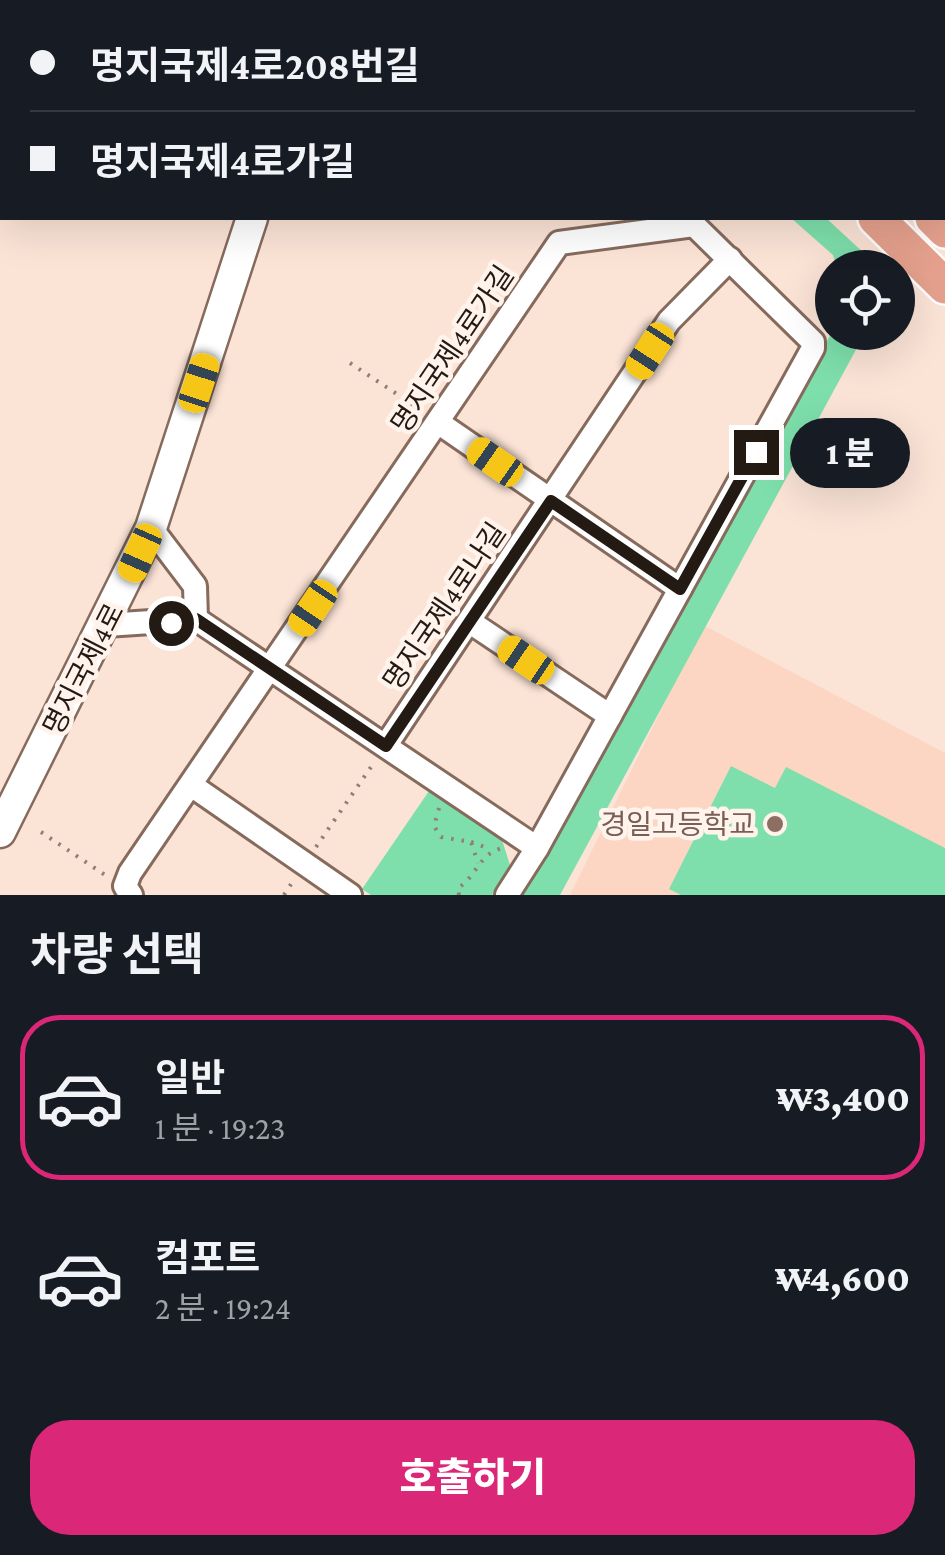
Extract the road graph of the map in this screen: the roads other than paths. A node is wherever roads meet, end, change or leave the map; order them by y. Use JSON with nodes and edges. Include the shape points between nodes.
{"nodes":[{"id":1,"x":251,"y":220,"type":"edge"},
{"id":2,"x":878,"y":220,"type":"edge"},
{"id":3,"x":730,"y":259,"type":"junction"},
{"id":4,"x":945,"y":286,"type":"edge"},
{"id":5,"x":430,"y":417,"type":"junction"},
{"id":6,"x":551,"y":501,"type":"junction"},
{"id":7,"x":151,"y":528,"type":"junction"},
{"id":8,"x":680,"y":589,"type":"junction"},
{"id":9,"x":196,"y":619,"type":"junction"},
{"id":10,"x":470,"y":622,"type":"junction"},
{"id":11,"x":106,"y":625,"type":"junction"},
{"id":12,"x":272,"y":670,"type":"junction"},
{"id":13,"x":610,"y":716,"type":"junction"},
{"id":14,"x":382,"y":750,"type":"junction"},
{"id":15,"x":191,"y":785,"type":"junction"},
{"id":16,"x":0,"y":832,"type":"edge"},
{"id":17,"x":537,"y":848,"type":"junction"},
{"id":18,"x":131,"y":895,"type":"edge"},
{"id":19,"x":350,"y":895,"type":"edge"},
{"id":20,"x":506,"y":895,"type":"edge"}],
"edges":[{"from":1,"to":7,"type":"main road","name":"명지국제4로"},
{"from":2,"to":4,"type":"main road"},
{"from":3,"to":5,"type":"street","name":"명지국제4로가길","via":[[694,225],[558,243]]},
{"from":3,"to":6,"type":"street","name":"명지국제4로나길","via":[[670,321]]},
{"from":3,"to":8,"type":"street","name":"명지국제4로가길","via":[[813,348]]},
{"from":5,"to":6,"type":"street"},
{"from":5,"to":12,"type":"street","name":"명지국제4로가길"},
{"from":6,"to":8,"type":"street"},
{"from":6,"to":10,"type":"street","name":"명지국제4로나길"},
{"from":7,"to":9,"type":"street","via":[[195,586]]},
{"from":7,"to":11,"type":"main road","name":"명지국제4로"},
{"from":8,"to":13,"type":"street","name":"명지국제4로가길"},
{"from":9,"to":11,"type":"street"},
{"from":9,"to":12,"type":"street"},
{"from":10,"to":13,"type":"street"},
{"from":10,"to":14,"type":"street","name":"명지국제4로나길"},
{"from":11,"to":16,"type":"main road","name":"명지국제4로"},
{"from":12,"to":14,"type":"street"},
{"from":12,"to":15,"type":"street","name":"명지국제4로가길"},
{"from":13,"to":17,"type":"street","name":"명지국제4로가길"},
{"from":14,"to":17,"type":"street"},
{"from":15,"to":18,"type":"street","name":"명지국제4로가길","via":[[130,873],[125,886]]},
{"from":15,"to":19,"type":"street"},
{"from":17,"to":20,"type":"street","name":"명지국제4로가길"}]}
